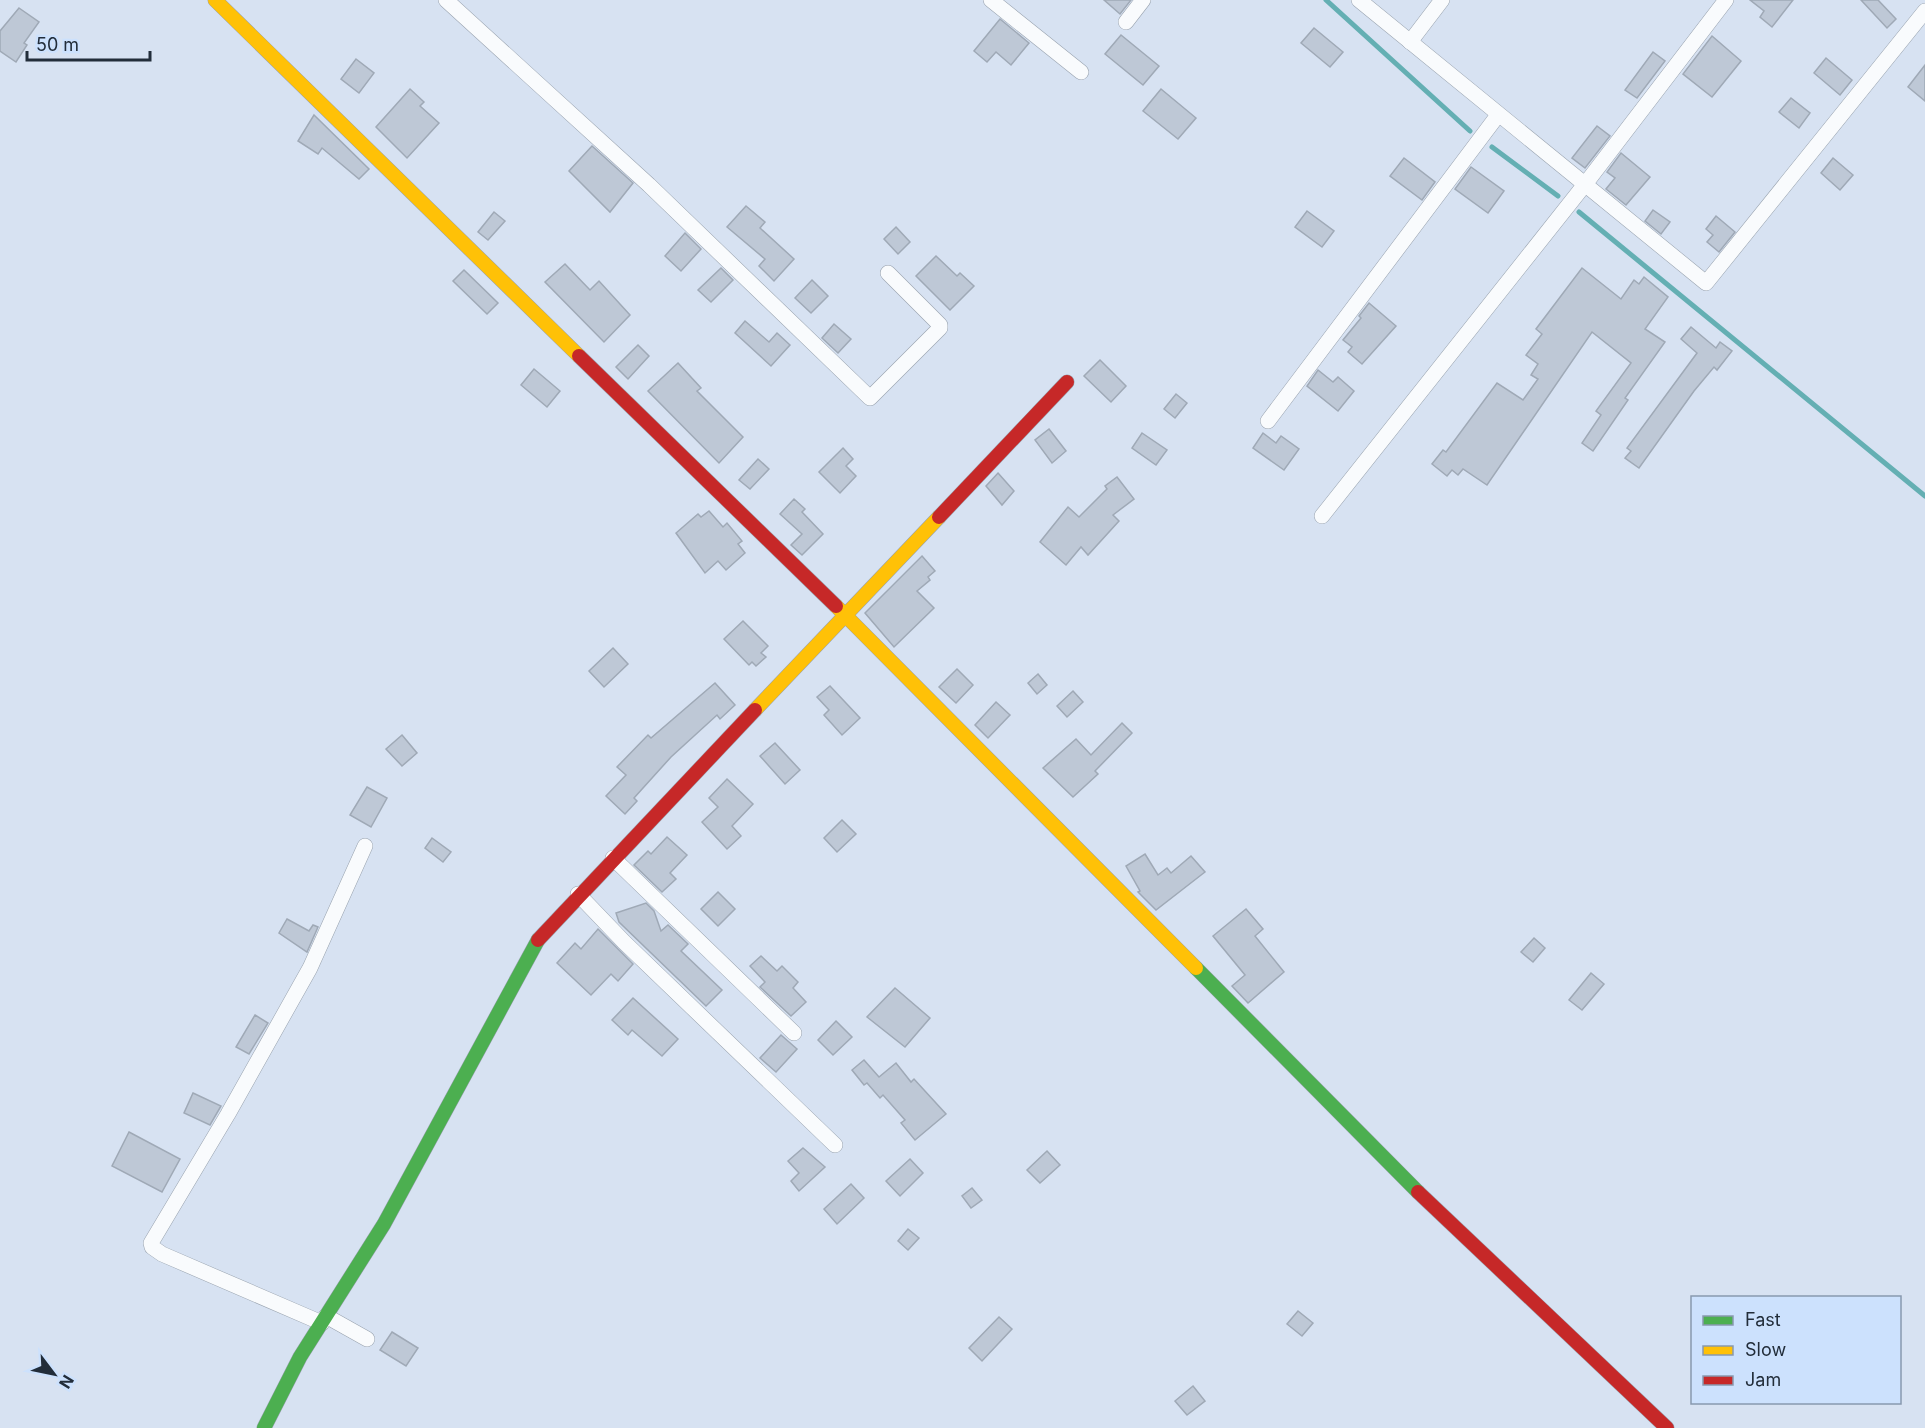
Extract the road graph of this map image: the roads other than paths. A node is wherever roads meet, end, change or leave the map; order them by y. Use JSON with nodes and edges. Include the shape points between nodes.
{"nodes":[{"id":1,"x":216,"y":0,"type":"edge"},
{"id":2,"x":446,"y":0,"type":"edge"},
{"id":3,"x":992,"y":0,"type":"edge"},
{"id":4,"x":1143,"y":0,"type":"edge"},
{"id":5,"x":1359,"y":0,"type":"edge"},
{"id":6,"x":1442,"y":0,"type":"edge"},
{"id":7,"x":1726,"y":0,"type":"edge"},
{"id":8,"x":1925,"y":11,"type":"edge"},
{"id":9,"x":1126,"y":22,"type":"dead end"},
{"id":10,"x":1410,"y":42,"type":"junction"},
{"id":11,"x":1081,"y":72,"type":"dead end"},
{"id":12,"x":1498,"y":116,"type":"junction"},
{"id":13,"x":1586,"y":183,"type":"junction"},
{"id":14,"x":888,"y":273,"type":"dead end"},
{"id":15,"x":1067,"y":382,"type":"dead end"},
{"id":16,"x":1268,"y":422,"type":"dead end"},
{"id":17,"x":1322,"y":516,"type":"dead end"},
{"id":18,"x":845,"y":615,"type":"junction"},
{"id":19,"x":366,"y":846,"type":"dead end"},
{"id":20,"x":613,"y":858,"type":"junction"},
{"id":21,"x":578,"y":894,"type":"junction"},
{"id":22,"x":794,"y":1033,"type":"dead end"},
{"id":23,"x":835,"y":1145,"type":"dead end"},
{"id":24,"x":324,"y":1319,"type":"junction"},
{"id":25,"x":367,"y":1339,"type":"dead end"},
{"id":26,"x":264,"y":1428,"type":"edge"},
{"id":27,"x":1667,"y":1428,"type":"edge"}],
"edges":[{"from":1,"to":18,"type":"street"},
{"from":2,"to":14,"type":"street","via":[[649,185],[870,398],[940,328]]},
{"from":3,"to":11,"type":"street"},
{"from":4,"to":9,"type":"street"},
{"from":5,"to":10,"type":"street"},
{"from":6,"to":10,"type":"street"},
{"from":7,"to":13,"type":"street"},
{"from":8,"to":13,"type":"street","via":[[1708,282],[1701,281]]},
{"from":10,"to":12,"type":"street"},
{"from":12,"to":13,"type":"street"},
{"from":12,"to":16,"type":"street"},
{"from":13,"to":17,"type":"street"},
{"from":15,"to":18,"type":"street"},
{"from":18,"to":20,"type":"street"},
{"from":18,"to":27,"type":"street","via":[[1437,1211]]},
{"from":19,"to":24,"type":"street","via":[[310,968],[151,1243],[162,1254]]},
{"from":20,"to":21,"type":"street"},
{"from":20,"to":22,"type":"street"},
{"from":21,"to":23,"type":"street"},
{"from":21,"to":24,"type":"street","via":[[534,946],[384,1224]]},
{"from":24,"to":25,"type":"street"},
{"from":24,"to":26,"type":"street"}]}
